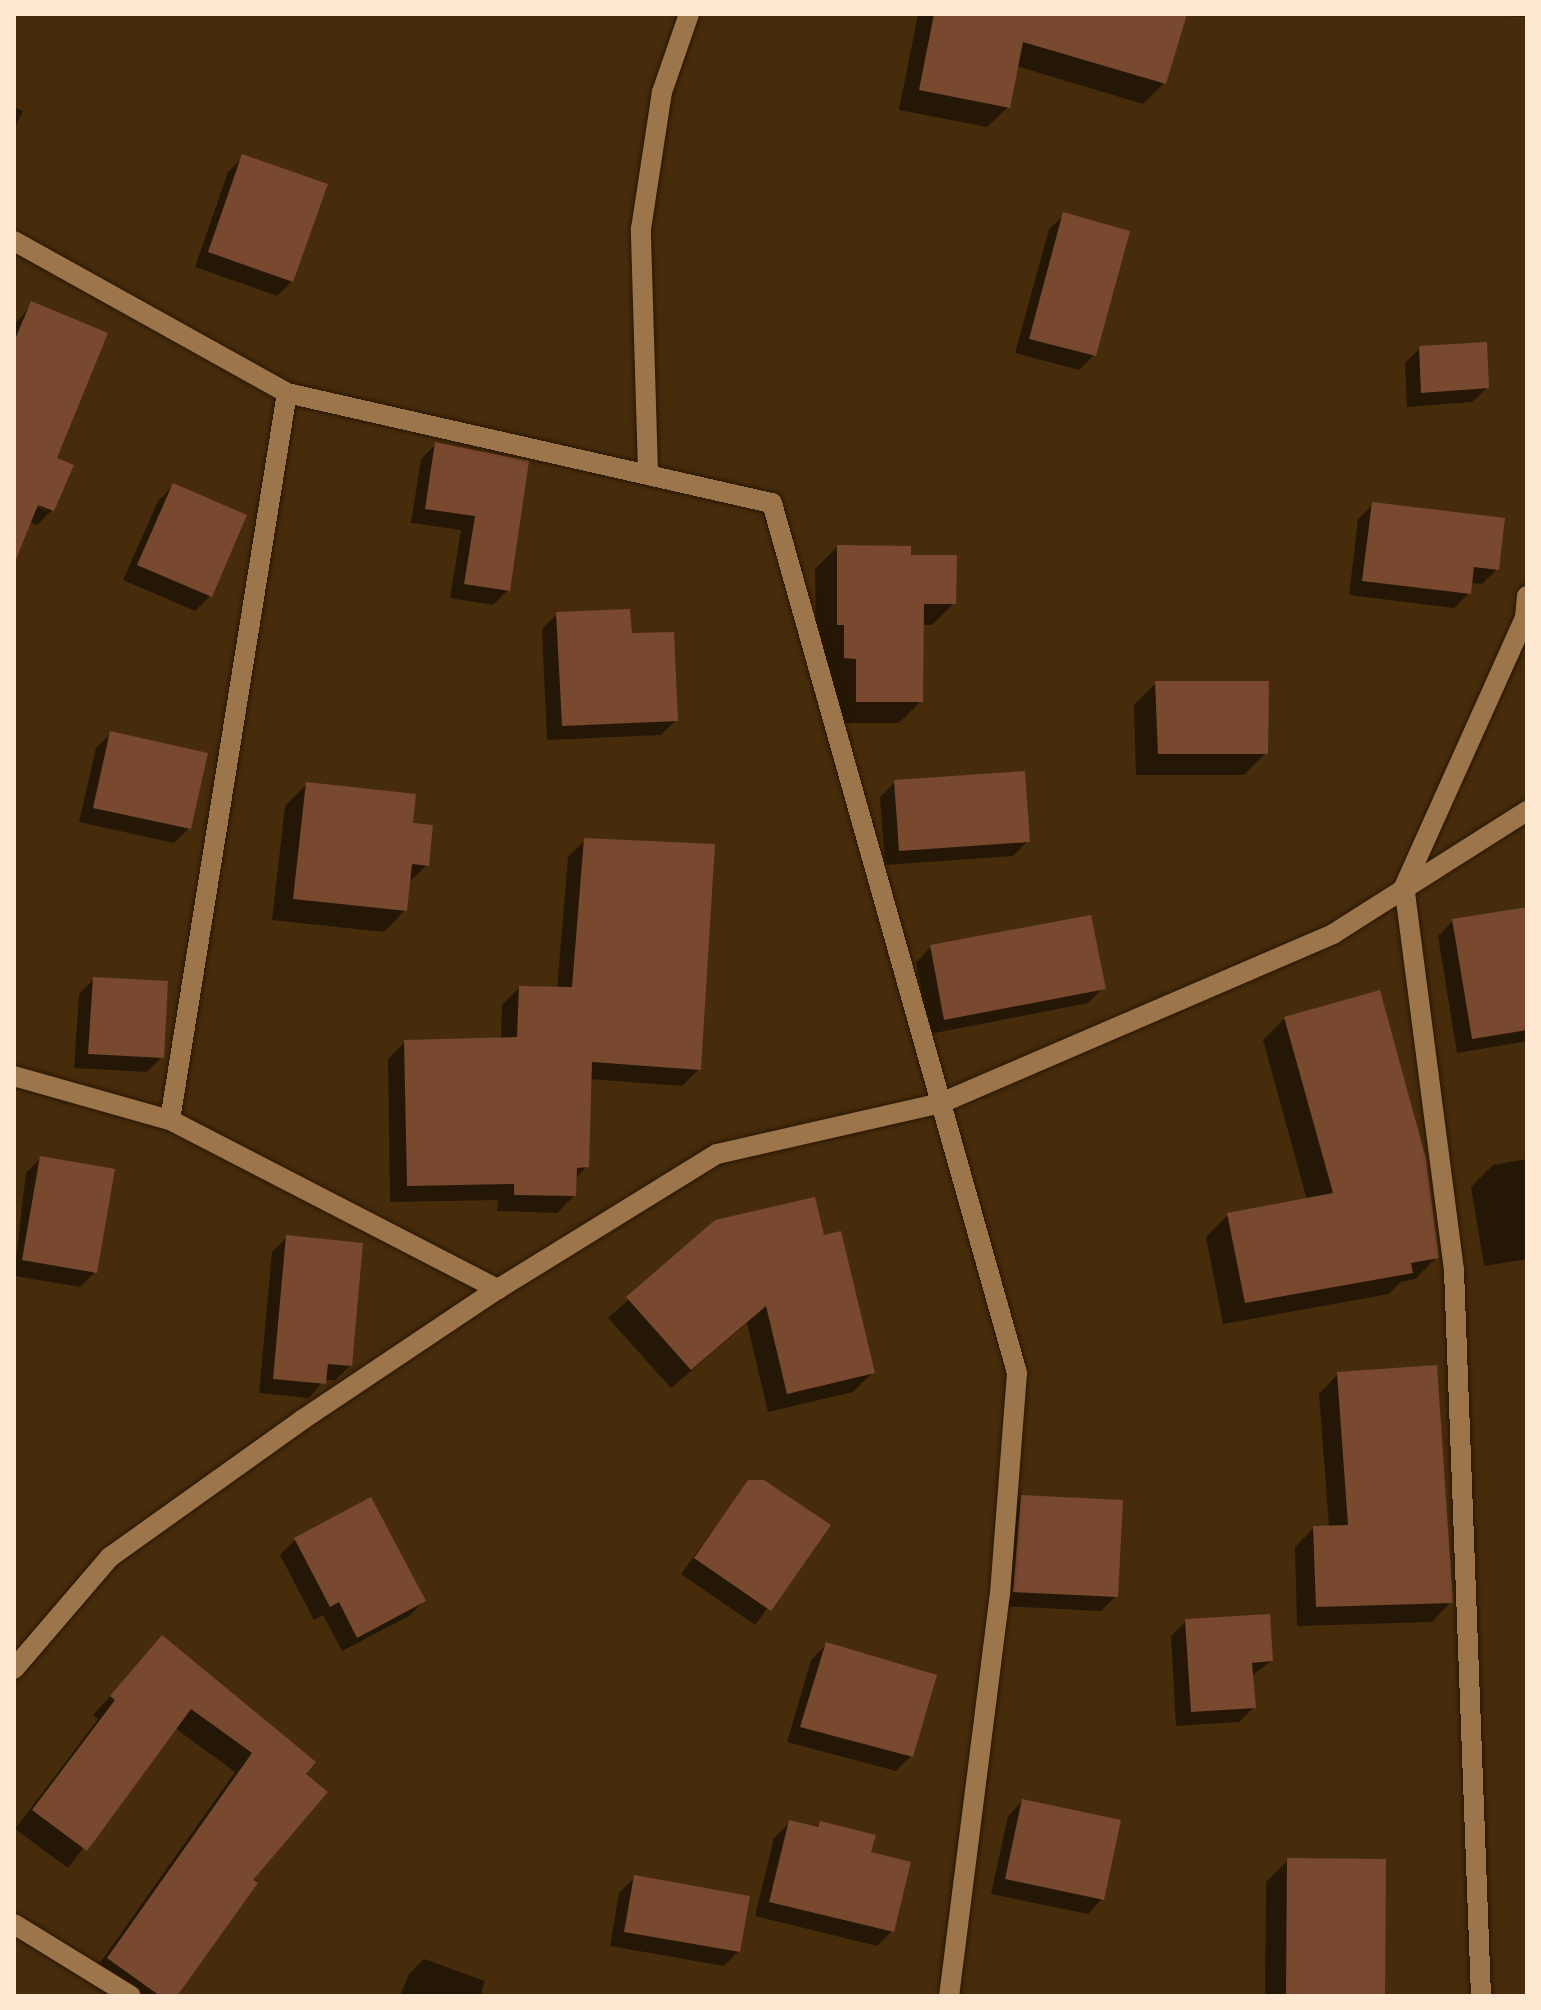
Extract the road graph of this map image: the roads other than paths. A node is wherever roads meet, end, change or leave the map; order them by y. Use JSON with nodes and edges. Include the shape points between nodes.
{"nodes":[{"id":1,"x":689,"y":14,"type":"edge"},
{"id":2,"x":14,"y":241,"type":"edge"},
{"id":3,"x":287,"y":393,"type":"junction"},
{"id":4,"x":648,"y":472,"type":"junction"},
{"id":5,"x":1527,"y":596,"type":"edge"},
{"id":6,"x":1527,"y":811,"type":"edge"},
{"id":7,"x":1404,"y":887,"type":"junction"},
{"id":8,"x":14,"y":1076,"type":"edge"},
{"id":9,"x":941,"y":1103,"type":"junction"},
{"id":10,"x":170,"y":1120,"type":"junction"},
{"id":11,"x":498,"y":1289,"type":"junction"},
{"id":12,"x":14,"y":1669,"type":"edge"},
{"id":13,"x":14,"y":1924,"type":"edge"},
{"id":14,"x":131,"y":1996,"type":"edge"},
{"id":15,"x":949,"y":1996,"type":"edge"},
{"id":16,"x":1481,"y":1996,"type":"edge"}],
"edges":[{"from":1,"to":4,"type":"street","via":[[662,92],[641,229]]},
{"from":2,"to":3,"type":"street"},
{"from":3,"to":4,"type":"street"},
{"from":3,"to":10,"type":"street"},
{"from":4,"to":9,"type":"street","via":[[772,503]]},
{"from":5,"to":7,"type":"street","via":[[1525,618]]},
{"from":6,"to":7,"type":"street"},
{"from":7,"to":9,"type":"street","via":[[1333,934]]},
{"from":7,"to":16,"type":"street","via":[[1454,1270]]},
{"from":8,"to":10,"type":"street"},
{"from":9,"to":11,"type":"street","via":[[717,1154]]},
{"from":9,"to":15,"type":"street","via":[[1017,1373],[1000,1593]]},
{"from":10,"to":11,"type":"street"},
{"from":11,"to":12,"type":"street","via":[[110,1557]]},
{"from":13,"to":14,"type":"street"}]}
